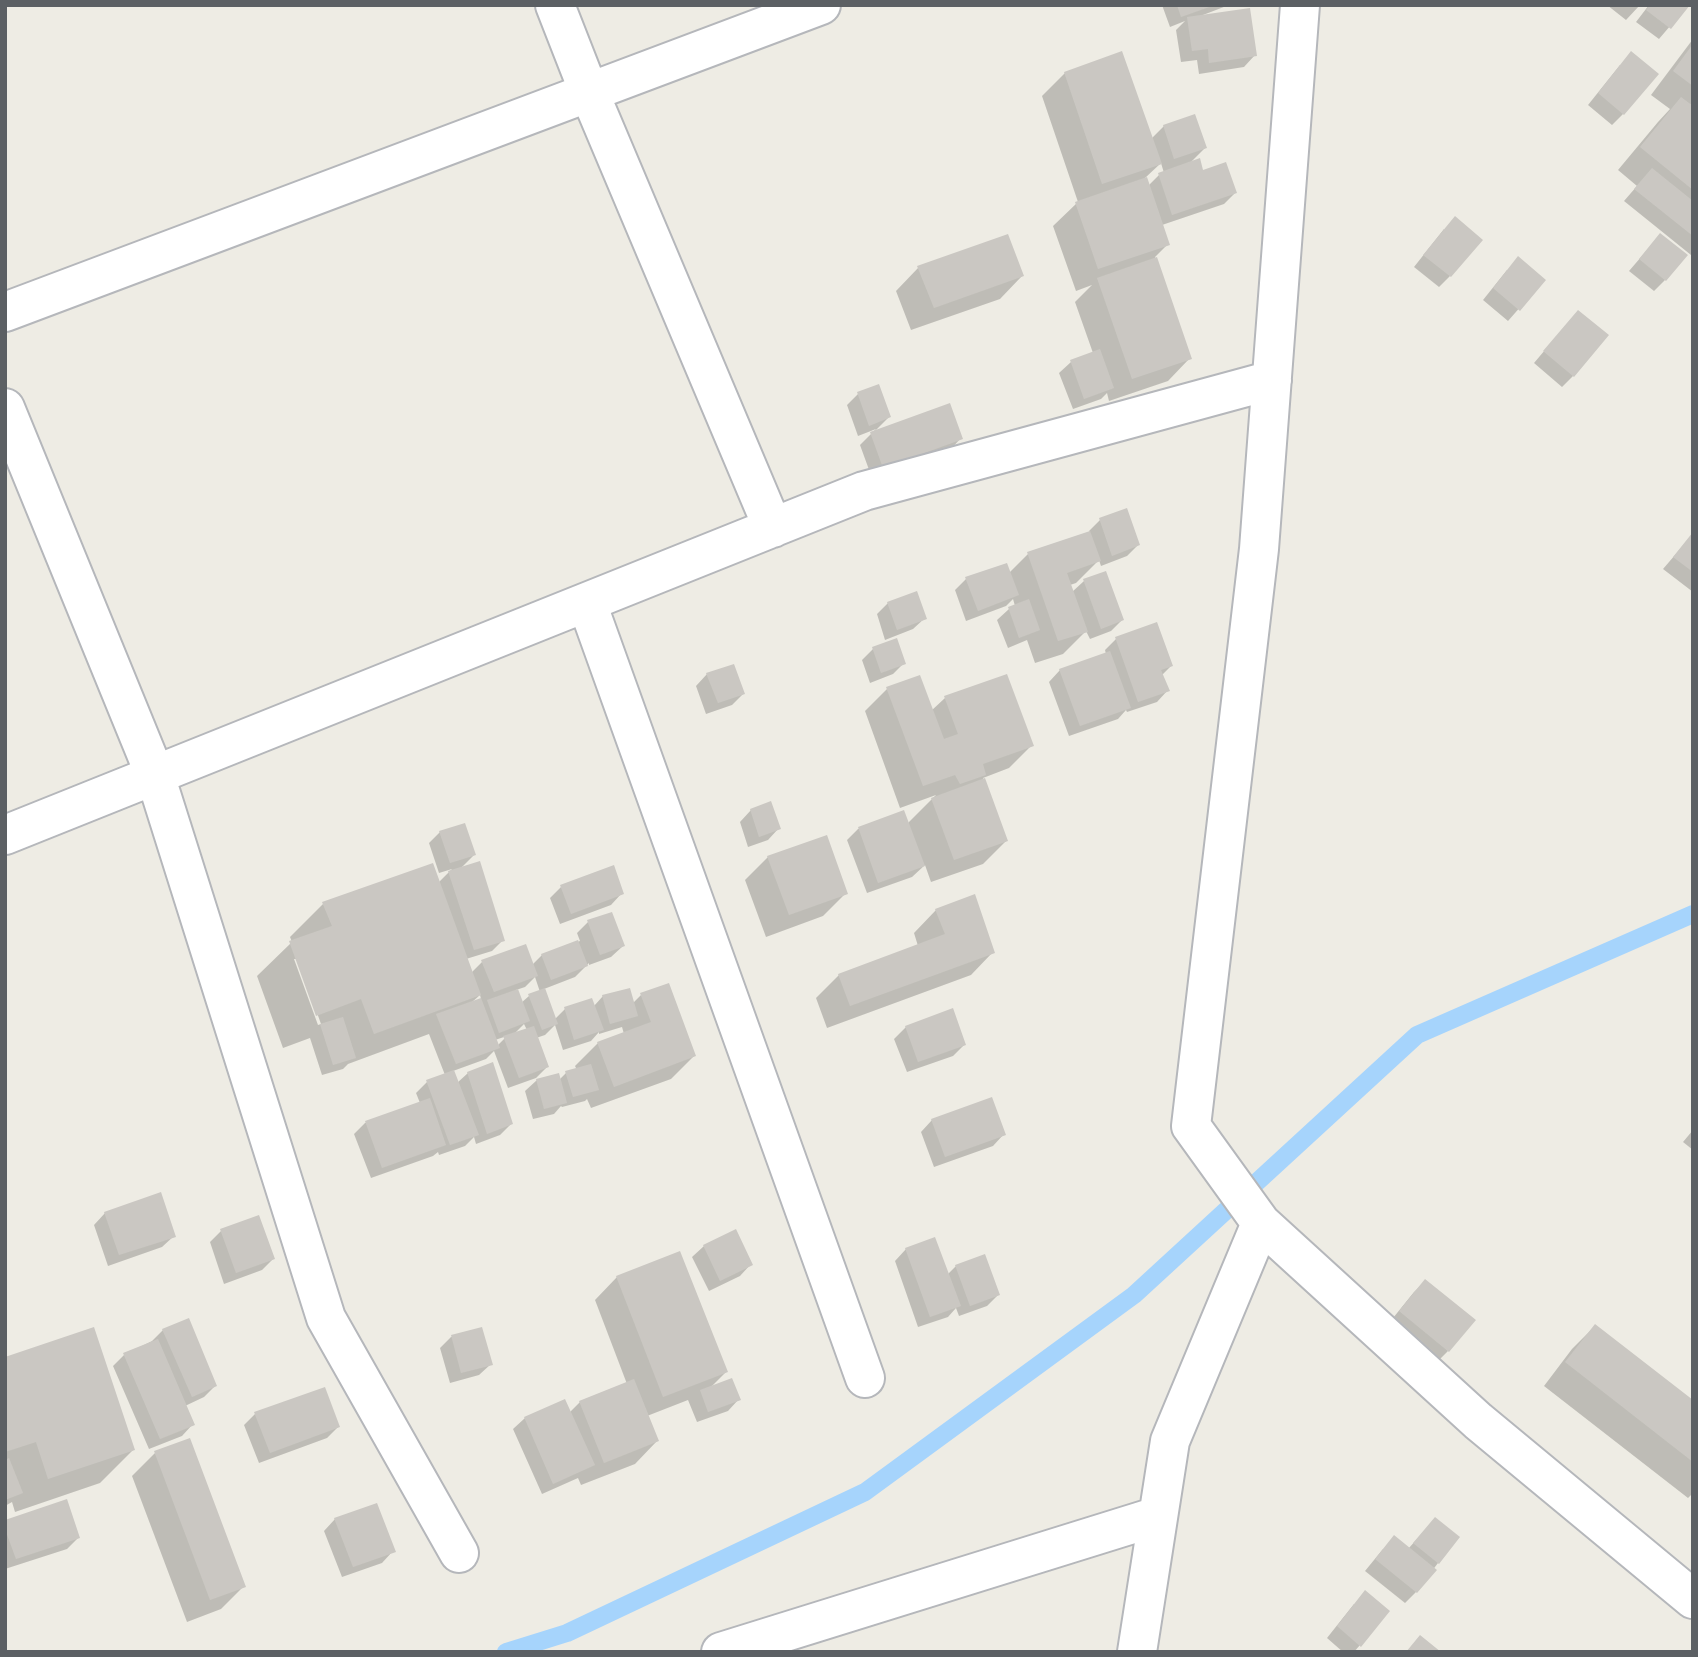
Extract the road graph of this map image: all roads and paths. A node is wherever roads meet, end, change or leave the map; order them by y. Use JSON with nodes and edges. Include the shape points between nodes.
{"nodes":[{"id":1,"x":555,"y":5,"type":"edge"},
{"id":2,"x":821,"y":5,"type":"edge"},
{"id":3,"x":1300,"y":5,"type":"edge"},
{"id":4,"x":589,"y":92,"type":"junction"},
{"id":5,"x":5,"y":312,"type":"edge"},
{"id":6,"x":1272,"y":380,"type":"junction"},
{"id":7,"x":5,"y":408,"type":"edge"},
{"id":8,"x":773,"y":528,"type":"junction"},
{"id":9,"x":587,"y":603,"type":"junction"},
{"id":10,"x":155,"y":775,"type":"junction"},
{"id":11,"x":5,"y":835,"type":"edge"},
{"id":12,"x":1261,"y":1223,"type":"junction"},
{"id":13,"x":865,"y":1378,"type":"dead end"},
{"id":14,"x":1158,"y":1516,"type":"junction"},
{"id":15,"x":459,"y":1553,"type":"dead end"},
{"id":16,"x":1693,"y":1599,"type":"edge"},
{"id":17,"x":721,"y":1652,"type":"edge"},
{"id":18,"x":1137,"y":1652,"type":"edge"}],
"edges":[{"from":1,"to":4,"type":"street"},
{"from":2,"to":4,"type":"street"},
{"from":3,"to":6,"type":"street"},
{"from":4,"to":5,"type":"street"},
{"from":4,"to":8,"type":"street"},
{"from":6,"to":8,"type":"street","via":[[864,491]]},
{"from":6,"to":12,"type":"street","via":[[1259,549],[1191,1126]]},
{"from":7,"to":10,"type":"street"},
{"from":8,"to":9,"type":"street"},
{"from":9,"to":10,"type":"street"},
{"from":9,"to":13,"type":"street"},
{"from":10,"to":11,"type":"street"},
{"from":10,"to":15,"type":"street","via":[[326,1318]]},
{"from":12,"to":14,"type":"street","via":[[1170,1441]]},
{"from":12,"to":16,"type":"street","via":[[1478,1421]]},
{"from":14,"to":17,"type":"street"},
{"from":14,"to":18,"type":"street"}]}
